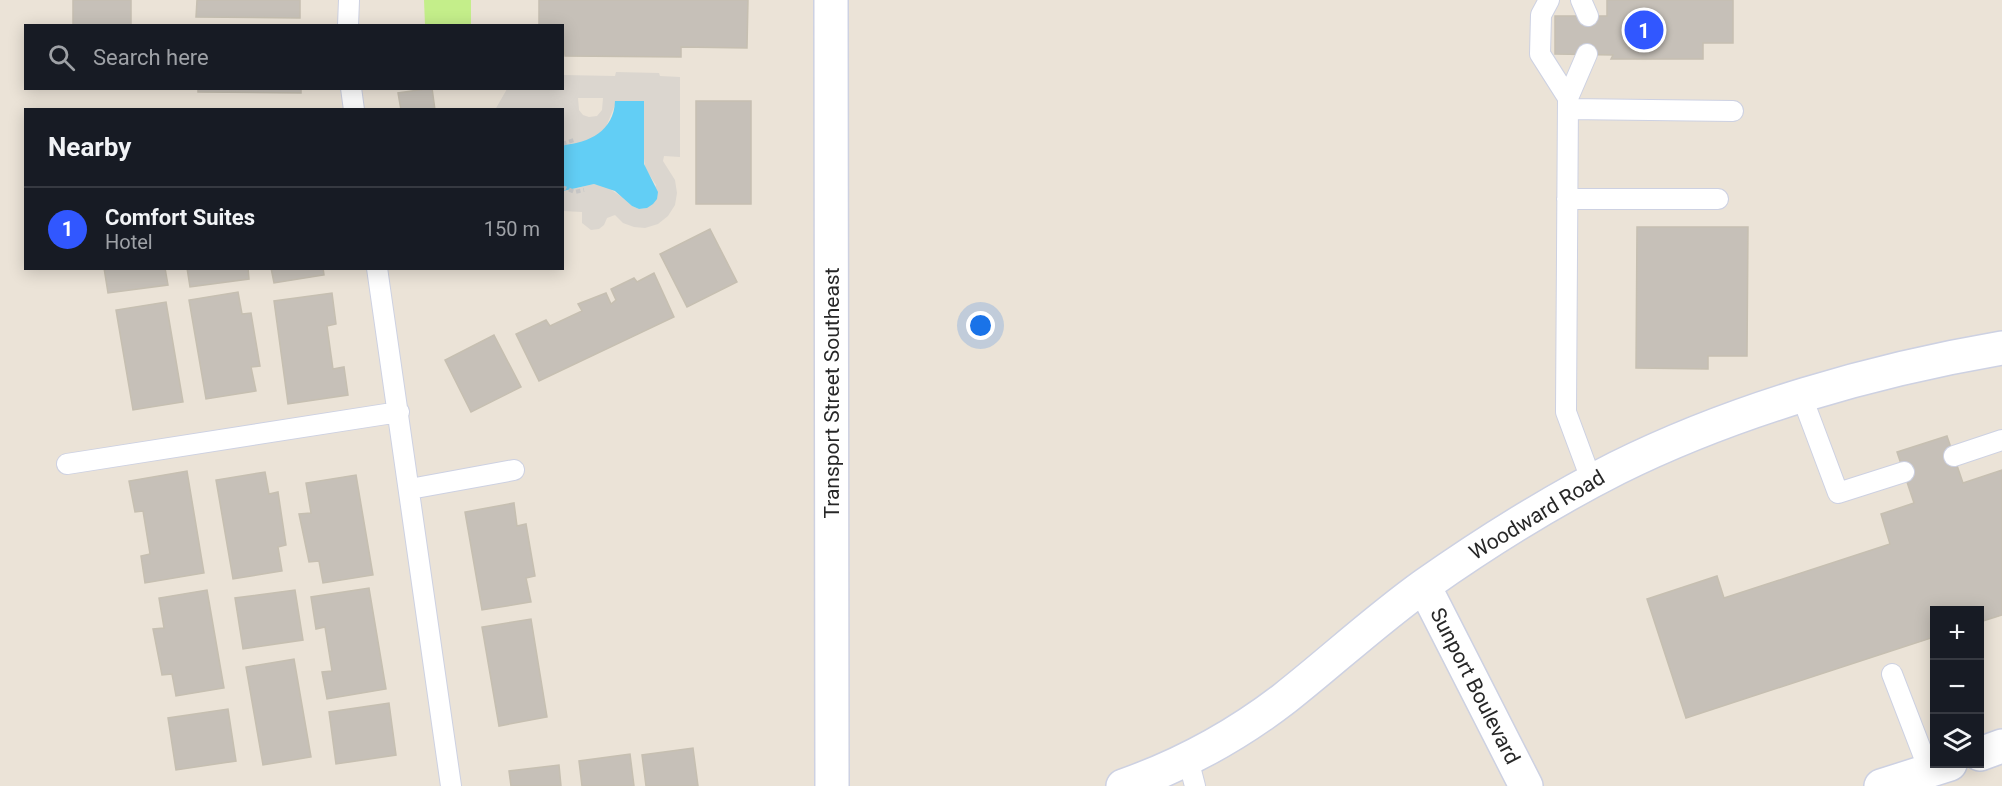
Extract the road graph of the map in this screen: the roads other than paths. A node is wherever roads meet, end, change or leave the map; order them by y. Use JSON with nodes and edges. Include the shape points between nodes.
{"nodes":[{"id":1,"x":349,"y":0,"type":"edge"},
{"id":2,"x":831,"y":0,"type":"edge"},
{"id":3,"x":1549,"y":0,"type":"edge"},
{"id":4,"x":348,"y":24,"type":"edge"},
{"id":5,"x":1587,"y":54,"type":"dead end"},
{"id":6,"x":351,"y":90,"type":"edge"},
{"id":7,"x":1568,"y":103,"type":"junction"},
{"id":8,"x":354,"y":108,"type":"edge"},
{"id":9,"x":1733,"y":111,"type":"dead end"},
{"id":10,"x":1567,"y":199,"type":"junction"},
{"id":11,"x":1718,"y":199,"type":"dead end"},
{"id":12,"x":377,"y":270,"type":"edge"},
{"id":13,"x":2002,"y":348,"type":"edge"},
{"id":14,"x":1802,"y":397,"type":"junction"},
{"id":15,"x":399,"y":412,"type":"junction"},
{"id":16,"x":2002,"y":440,"type":"edge"},
{"id":17,"x":1954,"y":456,"type":"dead end"},
{"id":18,"x":67,"y":464,"type":"dead end"},
{"id":19,"x":514,"y":470,"type":"dead end"},
{"id":20,"x":1904,"y":472,"type":"dead end"},
{"id":21,"x":1592,"y":482,"type":"junction"},
{"id":22,"x":410,"y":489,"type":"junction"},
{"id":23,"x":1424,"y":586,"type":"junction"},
{"id":24,"x":1892,"y":674,"type":"dead end"},
{"id":25,"x":2002,"y":746,"type":"edge"},
{"id":26,"x":1930,"y":749,"type":"edge"},
{"id":27,"x":1984,"y":753,"type":"edge"},
{"id":28,"x":1936,"y":768,"type":"edge"},
{"id":29,"x":1192,"y":772,"type":"edge"},
{"id":30,"x":451,"y":786,"type":"edge"},
{"id":31,"x":832,"y":786,"type":"edge"},
{"id":32,"x":1123,"y":786,"type":"edge"},
{"id":33,"x":1526,"y":786,"type":"edge"},
{"id":34,"x":1881,"y":786,"type":"edge"}],
"edges":[{"from":1,"to":4,"type":"lane"},
{"from":2,"to":31,"type":"street","name":"Transport Street Southeast"},
{"from":3,"to":7,"type":"lane","via":[[1541,15],[1540,54]]},
{"from":5,"to":7,"type":"lane"},
{"from":6,"to":8,"type":"lane"},
{"from":7,"to":9,"type":"lane"},
{"from":7,"to":10,"type":"lane"},
{"from":10,"to":11,"type":"lane"},
{"from":10,"to":21,"type":"lane","via":[[1566,412]]},
{"from":12,"to":15,"type":"lane"},
{"from":13,"to":14,"type":"street","name":"Woodward Road","via":[[1895,371]]},
{"from":14,"to":20,"type":"lane","via":[[1838,493]]},
{"from":14,"to":21,"type":"street","name":"Woodward Road","via":[[1708,428]]},
{"from":15,"to":18,"type":"lane"},
{"from":15,"to":22,"type":"lane"},
{"from":16,"to":17,"type":"lane"},
{"from":19,"to":22,"type":"lane"},
{"from":21,"to":23,"type":"street","name":"Woodward Road","via":[[1493,539]]},
{"from":22,"to":30,"type":"lane"},
{"from":23,"to":29,"type":"street","name":"Woodward Road","via":[[1283,700],[1237,731]]},
{"from":23,"to":33,"type":"street","name":"Sunport Boulevard"},
{"from":24,"to":26,"type":"lane"},
{"from":25,"to":27,"type":"street"},
{"from":28,"to":34,"type":"street"},
{"from":29,"to":32,"type":"street","name":"Woodward Road"}]}
